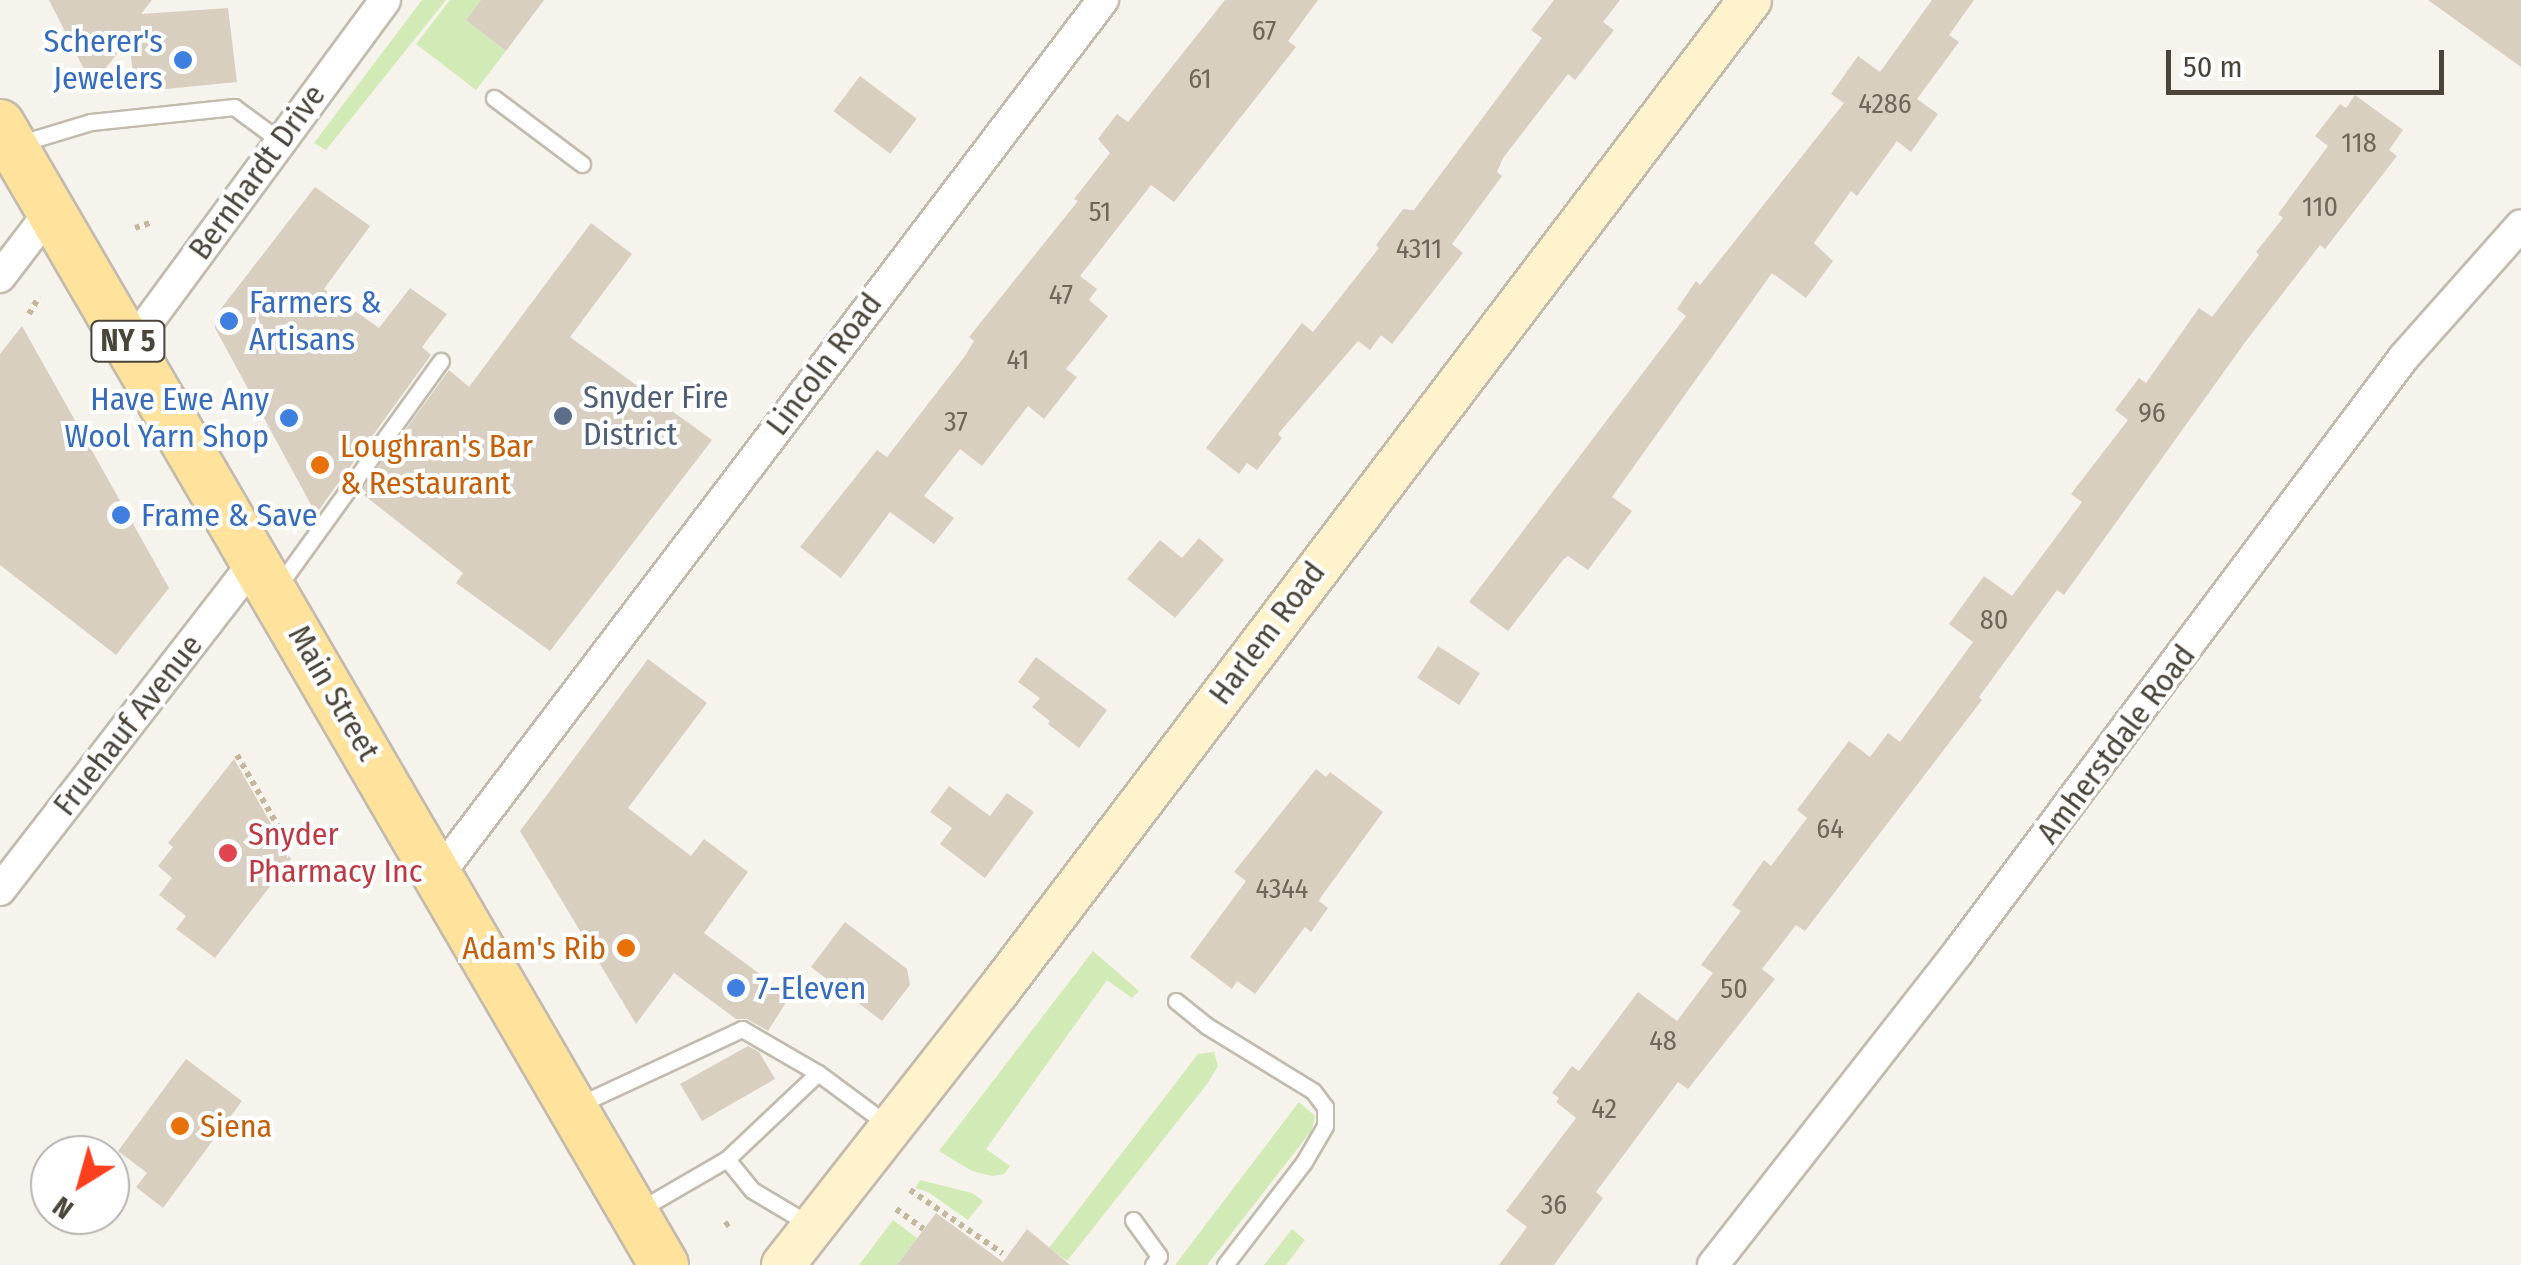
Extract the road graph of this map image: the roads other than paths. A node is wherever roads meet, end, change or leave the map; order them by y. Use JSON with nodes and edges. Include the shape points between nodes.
{"nodes":[{"id":1,"x":385,"y":0,"type":"edge"},
{"id":2,"x":1103,"y":0,"type":"edge"},
{"id":3,"x":1750,"y":0,"type":"edge"},
{"id":4,"x":494,"y":98,"type":"dead end"},
{"id":5,"x":7,"y":134,"type":"edge"},
{"id":6,"x":279,"y":140,"type":"junction"},
{"id":7,"x":582,"y":164,"type":"dead end"},
{"id":8,"x":52,"y":209,"type":"junction"},
{"id":9,"x":2521,"y":225,"type":"edge"},
{"id":10,"x":0,"y":277,"type":"edge"},
{"id":11,"x":130,"y":345,"type":"junction"},
{"id":12,"x":441,"y":361,"type":"dead end"},
{"id":13,"x":265,"y":576,"type":"junction"},
{"id":14,"x":439,"y":874,"type":"junction"},
{"id":15,"x":0,"y":890,"type":"edge"},
{"id":16,"x":1176,"y":1002,"type":"dead end"},
{"id":17,"x":818,"y":1074,"type":"junction"},
{"id":18,"x":573,"y":1107,"type":"junction"},
{"id":19,"x":890,"y":1126,"type":"junction"},
{"id":20,"x":727,"y":1159,"type":"junction"},
{"id":21,"x":634,"y":1213,"type":"junction"},
{"id":22,"x":1133,"y":1220,"type":"dead end"},
{"id":23,"x":812,"y":1226,"type":"junction"},
{"id":24,"x":664,"y":1265,"type":"edge"},
{"id":25,"x":784,"y":1265,"type":"edge"},
{"id":26,"x":1153,"y":1265,"type":"edge"},
{"id":27,"x":1225,"y":1265,"type":"edge"},
{"id":28,"x":1713,"y":1265,"type":"edge"}],
"edges":[{"from":1,"to":6,"type":"street","name":"Bernhardt Drive"},
{"from":2,"to":14,"type":"street","name":"Lincoln Road"},
{"from":3,"to":19,"type":"main road","name":"Harlem Road"},
{"from":4,"to":7,"type":"lane"},
{"from":5,"to":6,"type":"lane","via":[[234,107]]},
{"from":5,"to":8,"type":"main road","name":"Main Street","number":"NY 5"},
{"from":6,"to":11,"type":"street","name":"Bernhardt Drive"},
{"from":8,"to":10,"type":"street"},
{"from":8,"to":11,"type":"main road","name":"Main Street","number":"NY 5"},
{"from":9,"to":28,"type":"street","name":"Amherstdale Road","via":[[2404,357],[1995,904]]},
{"from":11,"to":13,"type":"main road","name":"Main Street","number":"NY 5"},
{"from":12,"to":13,"type":"lane","via":[[409,408]]},
{"from":13,"to":14,"type":"main road","name":"Main Street","number":"NY 5"},
{"from":13,"to":15,"type":"street","name":"Fruehauf Avenue"},
{"from":14,"to":18,"type":"main road","name":"Main Street","number":"NY 5"},
{"from":16,"to":27,"type":"lane","via":[[1313,1091],[1324,1106],[1326,1126],[1304,1162]]},
{"from":17,"to":18,"type":"lane","via":[[742,1029]]},
{"from":17,"to":19,"type":"lane"},
{"from":17,"to":20,"type":"lane"},
{"from":18,"to":21,"type":"main road","name":"Main Street","number":"NY 5"},
{"from":19,"to":23,"type":"main road","name":"Harlem Road"},
{"from":20,"to":21,"type":"lane"},
{"from":20,"to":23,"type":"lane","via":[[752,1190]]},
{"from":21,"to":24,"type":"main road","name":"Main Street","number":"NY 5"},
{"from":22,"to":26,"type":"lane","via":[[1158,1256]]},
{"from":23,"to":25,"type":"main road","name":"Harlem Road"}]}
